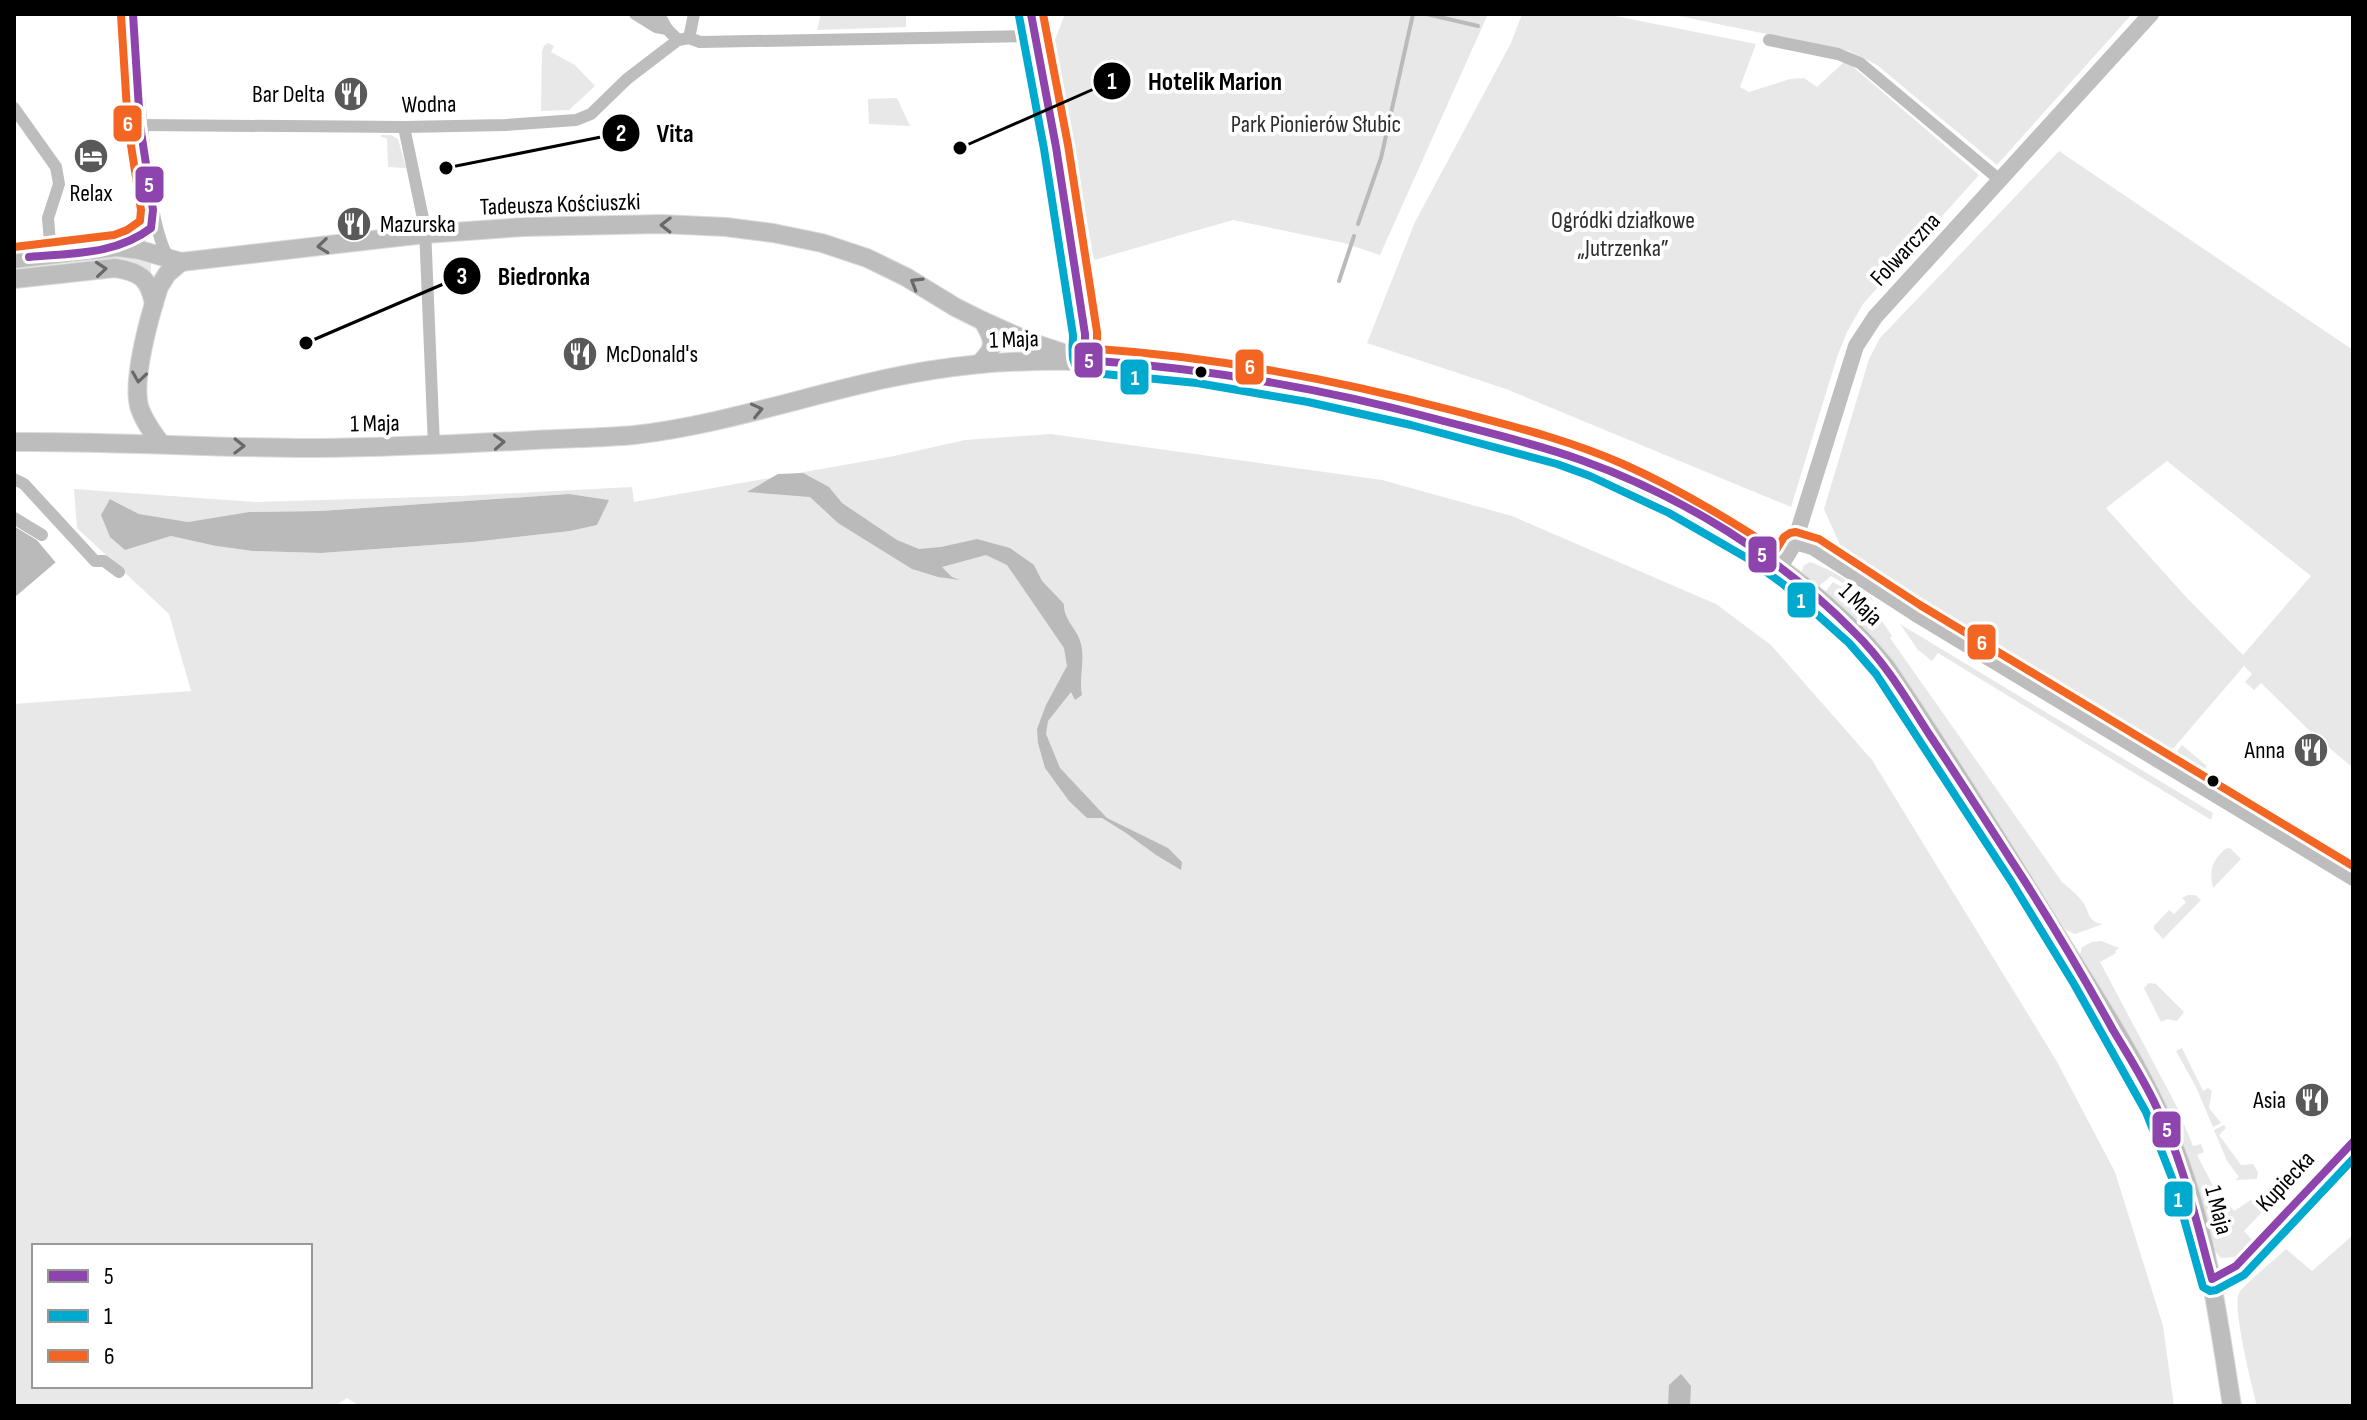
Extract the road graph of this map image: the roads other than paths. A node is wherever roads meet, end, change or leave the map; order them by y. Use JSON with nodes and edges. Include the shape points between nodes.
{"nodes":[{"id":1,"x":133,"y":14,"type":"edge"},
{"id":2,"x":635,"y":14,"type":"edge"},
{"id":3,"x":653,"y":14,"type":"edge"},
{"id":4,"x":694,"y":14,"type":"edge"},
{"id":5,"x":1031,"y":14,"type":"edge"},
{"id":6,"x":2151,"y":14,"type":"edge"},
{"id":7,"x":667,"y":29,"type":"junction"},
{"id":8,"x":1035,"y":36,"type":"junction"},
{"id":9,"x":683,"y":39,"type":"junction"},
{"id":10,"x":1769,"y":40,"type":"dead end"},
{"id":11,"x":14,"y":108,"type":"edge"},
{"id":12,"x":140,"y":125,"type":"junction"},
{"id":13,"x":404,"y":127,"type":"junction"},
{"id":14,"x":2001,"y":181,"type":"junction"},
{"id":15,"x":153,"y":210,"type":"junction"},
{"id":16,"x":425,"y":234,"type":"junction"},
{"id":17,"x":117,"y":247,"type":"junction"},
{"id":18,"x":51,"y":255,"type":"junction"},
{"id":19,"x":14,"y":259,"type":"edge"},
{"id":20,"x":174,"y":260,"type":"junction"},
{"id":21,"x":14,"y":279,"type":"edge"},
{"id":22,"x":154,"y":304,"type":"junction"},
{"id":23,"x":983,"y":321,"type":"junction"},
{"id":24,"x":1085,"y":360,"type":"junction"},
{"id":25,"x":979,"y":364,"type":"junction"},
{"id":26,"x":14,"y":442,"type":"edge"},
{"id":27,"x":161,"y":444,"type":"junction"},
{"id":28,"x":434,"y":446,"type":"junction"},
{"id":29,"x":14,"y":479,"type":"edge"},
{"id":30,"x":14,"y":518,"type":"edge"},
{"id":31,"x":42,"y":535,"type":"dead end"},
{"id":32,"x":1794,"y":544,"type":"junction"},
{"id":33,"x":1780,"y":567,"type":"junction"},
{"id":34,"x":119,"y":572,"type":"dead end"},
{"id":35,"x":2353,"y":880,"type":"edge"},
{"id":36,"x":2353,"y":1142,"type":"edge"},
{"id":37,"x":2212,"y":1279,"type":"junction"},
{"id":38,"x":2232,"y":1406,"type":"edge"}],
"edges":[{"from":1,"to":12,"type":"street"},
{"from":2,"to":7,"type":"street"},
{"from":3,"to":7,"type":"street"},
{"from":4,"to":9,"type":"street"},
{"from":5,"to":8,"type":"street"},
{"from":6,"to":14,"type":"street","name":"Folwarczna"},
{"from":7,"to":9,"type":"street"},
{"from":8,"to":9,"type":"street"},
{"from":8,"to":24,"type":"street","via":[[1083,316]]},
{"from":9,"to":13,"type":"street","name":"Wodna","via":[[627,79],[591,114],[576,120]]},
{"from":10,"to":14,"type":"street","via":[[1860,63]]},
{"from":11,"to":18,"type":"street","via":[[59,178],[48,218]]},
{"from":12,"to":13,"type":"street","name":"Wodna"},
{"from":12,"to":15,"type":"street"},
{"from":13,"to":16,"type":"street"},
{"from":14,"to":32,"type":"street","name":"Folwarczna","via":[[1875,317],[1856,346]]},
{"from":15,"to":17,"type":"street","via":[[151,228]]},
{"from":15,"to":20,"type":"street","via":[[161,244]]},
{"from":16,"to":20,"type":"main road","name":"Tadeusza Kościuszki","one_way":true},
{"from":23,"to":16,"type":"main road","name":"Tadeusza Kościuszki","one_way":true,"via":[[867,258],[773,233],[661,224]]},
{"from":16,"to":28,"type":"street"},
{"from":17,"to":18,"type":"main road","name":"Tadeusza Kościuszki"},
{"from":17,"to":20,"type":"main road","name":"Tadeusza Kościuszki"},
{"from":18,"to":19,"type":"main road","name":"Tadeusza Kościuszki"},
{"from":20,"to":22,"type":"main road"},
{"from":21,"to":22,"type":"main road","one_way":true,"via":[[129,270],[145,280]]},
{"from":22,"to":27,"type":"main road","one_way":true,"via":[[137,390],[143,417]]},
{"from":23,"to":24,"type":"main road","name":"Tadeusza Kościuszki"},
{"from":23,"to":25,"type":"main road","via":[[992,345]]},
{"from":24,"to":25,"type":"main road","name":"1 Maja"},
{"from":24,"to":33,"type":"main road","name":"1 Maja","via":[[1171,366],[1334,394],[1555,451],[1667,498]]},
{"from":28,"to":25,"type":"main road","name":"1 Maja","one_way":true,"via":[[632,435],[692,426],[907,374]]},
{"from":26,"to":27,"type":"main road","name":"1 Maja"},
{"from":27,"to":28,"type":"main road","name":"1 Maja","one_way":true},
{"from":29,"to":34,"type":"street","via":[[95,561]]},
{"from":30,"to":31,"type":"street"},
{"from":32,"to":33,"type":"street","name":"Folwarczna"},
{"from":32,"to":35,"type":"street","via":[[1812,549]]},
{"from":33,"to":37,"type":"main road","name":"1 Maja","via":[[1837,613],[1886,667],[2084,978],[2157,1107],[2185,1179]]},
{"from":36,"to":37,"type":"street","name":"Kupiecka","via":[[2236,1266]]},
{"from":37,"to":38,"type":"main road","name":"1 Maja"}]}
